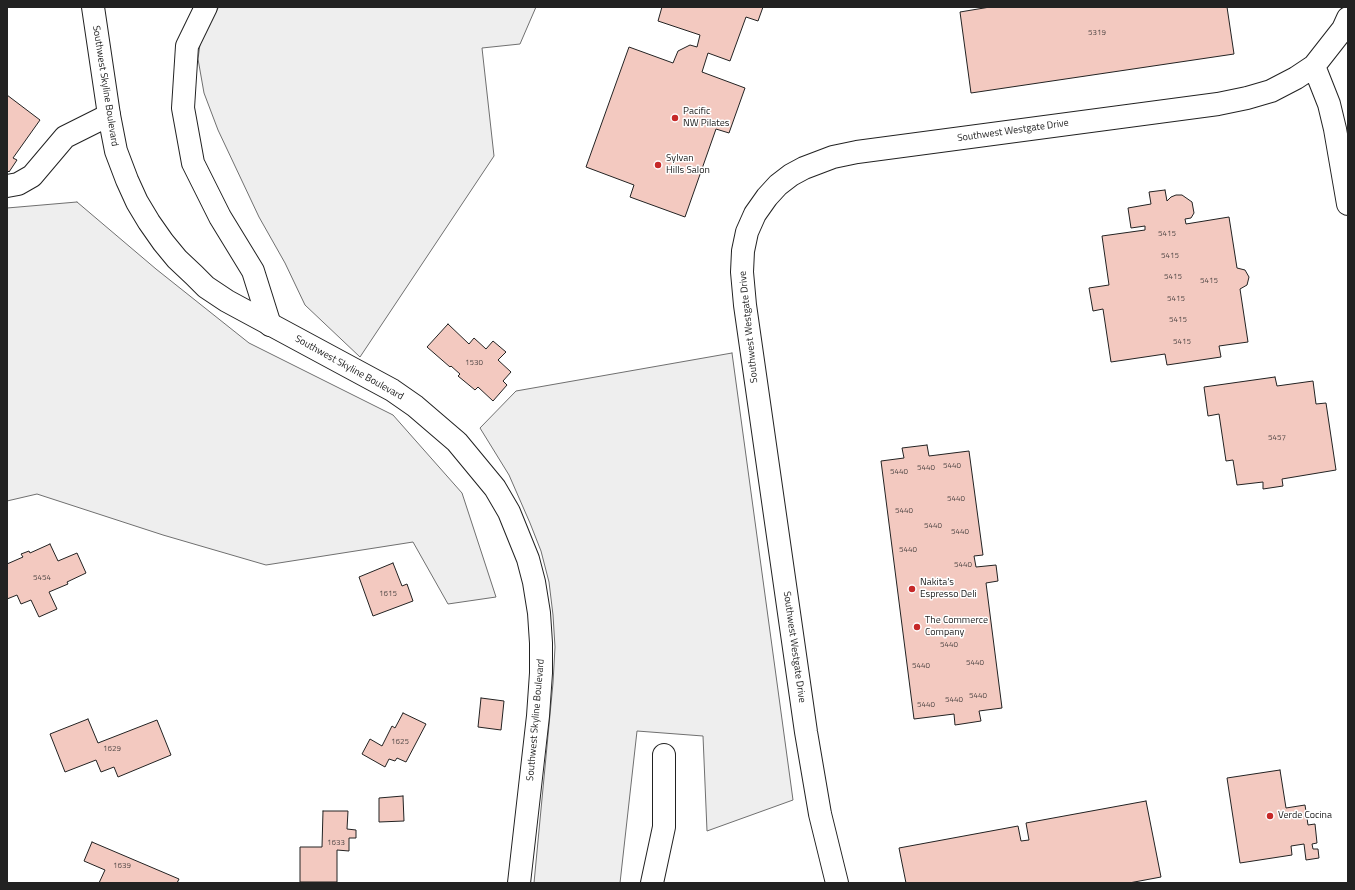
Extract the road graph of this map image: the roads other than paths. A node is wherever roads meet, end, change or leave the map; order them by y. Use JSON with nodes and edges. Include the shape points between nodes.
{"nodes":[{"id":1,"x":93,"y":7,"type":"edge"},
{"id":2,"x":206,"y":7,"type":"edge"},
{"id":3,"x":1348,"y":18,"type":"edge"},
{"id":4,"x":1314,"y":66,"type":"junction"},
{"id":5,"x":109,"y":115,"type":"junction"},
{"id":6,"x":7,"y":186,"type":"edge"},
{"id":7,"x":1348,"y":204,"type":"edge"},
{"id":8,"x":270,"y":325,"type":"junction"},
{"id":9,"x":664,"y":755,"type":"dead end"},
{"id":10,"x":519,"y":883,"type":"edge"},
{"id":11,"x":652,"y":883,"type":"edge"},
{"id":12,"x":837,"y":883,"type":"edge"}],
"edges":[{"from":1,"to":5,"type":"street","name":"Southwest Skyline Boulevard"},
{"from":2,"to":8,"type":"street","via":[[187,46],[183,108],[193,163],[220,217],[253,271]]},
{"from":3,"to":4,"type":"street","name":"Southwest Westgate Drive"},
{"from":4,"to":7,"type":"street","via":[[1329,104]]},
{"from":4,"to":12,"type":"street","name":"Southwest Westgate Drive","via":[[1271,91],[1218,104],[833,156],[791,175],[767,196],[755,214],[747,232],[743,251],[745,305],[806,732],[820,814]]},
{"from":5,"to":6,"type":"street","via":[[65,137],[32,176],[18,184]]},
{"from":5,"to":8,"type":"street","name":"Southwest Skyline Boulevard","via":[[116,151],[127,180],[137,202],[163,242],[206,287],[227,302]]},
{"from":8,"to":10,"type":"street","name":"Southwest Skyline Boulevard","via":[[386,387],[415,406],[457,442],[495,488],[509,512],[534,582],[541,643],[538,716]]},
{"from":9,"to":11,"type":"street","via":[[664,827]]}]}
